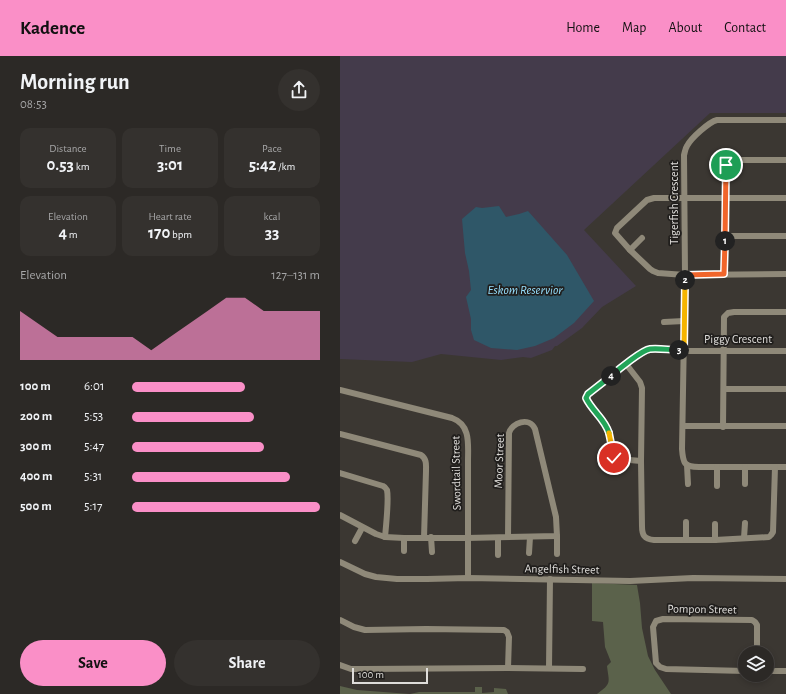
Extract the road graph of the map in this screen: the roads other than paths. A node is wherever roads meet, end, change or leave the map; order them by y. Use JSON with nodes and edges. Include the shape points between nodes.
{"nodes":[{"id":1,"x":786,"y":120,"type":"edge"},
{"id":2,"x":786,"y":160,"type":"edge"},
{"id":3,"x":684,"y":198,"type":"junction"},
{"id":4,"x":725,"y":198,"type":"junction"},
{"id":5,"x":786,"y":198,"type":"edge"},
{"id":6,"x":725,"y":236,"type":"junction"},
{"id":7,"x":786,"y":236,"type":"edge"},
{"id":8,"x":642,"y":238,"type":"dead end"},
{"id":9,"x":630,"y":250,"type":"junction"},
{"id":10,"x":724,"y":274,"type":"junction"},
{"id":11,"x":786,"y":274,"type":"edge"},
{"id":12,"x":685,"y":275,"type":"junction"},
{"id":13,"x":786,"y":312,"type":"edge"},
{"id":14,"x":684,"y":321,"type":"junction"},
{"id":15,"x":664,"y":322,"type":"dead end"},
{"id":16,"x":724,"y":350,"type":"junction"},
{"id":17,"x":786,"y":350,"type":"edge"},
{"id":18,"x":684,"y":351,"type":"junction"},
{"id":19,"x":626,"y":364,"type":"junction"},
{"id":20,"x":724,"y":389,"type":"junction"},
{"id":21,"x":786,"y":389,"type":"edge"},
{"id":22,"x":340,"y":390,"type":"edge"},
{"id":23,"x":683,"y":426,"type":"junction"},
{"id":24,"x":786,"y":426,"type":"edge"},
{"id":25,"x":723,"y":427,"type":"junction"},
{"id":26,"x":340,"y":434,"type":"edge"},
{"id":27,"x":641,"y":461,"type":"junction"},
{"id":28,"x":687,"y":465,"type":"junction"},
{"id":29,"x":717,"y":467,"type":"junction"},
{"id":30,"x":745,"y":467,"type":"junction"},
{"id":31,"x":775,"y":467,"type":"junction"},
{"id":32,"x":786,"y":467,"type":"edge"},
{"id":33,"x":340,"y":473,"type":"edge"},
{"id":34,"x":688,"y":484,"type":"dead end"},
{"id":35,"x":745,"y":484,"type":"dead end"},
{"id":36,"x":717,"y":486,"type":"dead end"},
{"id":37,"x":340,"y":515,"type":"edge"},
{"id":38,"x":686,"y":522,"type":"dead end"},
{"id":39,"x":745,"y":523,"type":"dead end"},
{"id":40,"x":715,"y":524,"type":"dead end"},
{"id":41,"x":362,"y":528,"type":"junction"},
{"id":42,"x":557,"y":536,"type":"junction"},
{"id":43,"x":385,"y":537,"type":"junction"},
{"id":44,"x":508,"y":537,"type":"junction"},
{"id":45,"x":530,"y":537,"type":"junction"},
{"id":46,"x":404,"y":538,"type":"junction"},
{"id":47,"x":424,"y":538,"type":"junction"},
{"id":48,"x":431,"y":538,"type":"junction"},
{"id":49,"x":467,"y":538,"type":"junction"},
{"id":50,"x":498,"y":538,"type":"junction"},
{"id":51,"x":744,"y":538,"type":"junction"},
{"id":52,"x":686,"y":539,"type":"junction"},
{"id":53,"x":715,"y":540,"type":"junction"},
{"id":54,"x":355,"y":541,"type":"dead end"},
{"id":55,"x":404,"y":551,"type":"dead end"},
{"id":56,"x":432,"y":552,"type":"dead end"},
{"id":57,"x":529,"y":553,"type":"dead end"},
{"id":58,"x":557,"y":554,"type":"dead end"},
{"id":59,"x":498,"y":555,"type":"dead end"},
{"id":60,"x":340,"y":562,"type":"edge"},
{"id":61,"x":468,"y":578,"type":"junction"},
{"id":62,"x":550,"y":579,"type":"junction"},
{"id":63,"x":786,"y":579,"type":"edge"},
{"id":64,"x":340,"y":620,"type":"edge"},
{"id":65,"x":757,"y":646,"type":"edge"},
{"id":66,"x":340,"y":665,"type":"edge"},
{"id":67,"x":508,"y":668,"type":"junction"},
{"id":68,"x":548,"y":668,"type":"junction"},
{"id":69,"x":583,"y":669,"type":"dead end"},
{"id":70,"x":738,"y":671,"type":"edge"},
{"id":71,"x":774,"y":671,"type":"edge"},
{"id":72,"x":786,"y":671,"type":"edge"}],
"edges":[{"from":1,"to":3,"type":"street","name":"Tigerfish Crescent","via":[[719,120],[709,124],[685,149]]},
{"from":2,"to":4,"type":"street","via":[[736,160],[727,163]]},
{"from":3,"to":4,"type":"street"},
{"from":3,"to":9,"type":"street","via":[[650,199],[617,228],[616,234]]},
{"from":3,"to":12,"type":"street","name":"Tigerfish Crescent"},
{"from":4,"to":5,"type":"street"},
{"from":4,"to":6,"type":"street"},
{"from":6,"to":7,"type":"street"},
{"from":6,"to":10,"type":"street"},
{"from":8,"to":9,"type":"street"},
{"from":9,"to":12,"type":"street","via":[[658,273]]},
{"from":10,"to":11,"type":"street"},
{"from":10,"to":12,"type":"street"},
{"from":12,"to":14,"type":"street","name":"Tigerfish Crescent"},
{"from":13,"to":16,"type":"street","via":[[728,313],[723,321]]},
{"from":14,"to":15,"type":"street"},
{"from":14,"to":18,"type":"street","name":"Tigerfish Crescent"},
{"from":16,"to":17,"type":"street","name":"Piggy Crescent"},
{"from":16,"to":18,"type":"street","name":"Piggy Crescent"},
{"from":16,"to":20,"type":"street"},
{"from":18,"to":19,"type":"street","name":"Piggy Crescent","via":[[649,349]]},
{"from":18,"to":23,"type":"street","name":"Tigerfish Crescent"},
{"from":19,"to":27,"type":"street","via":[[642,388]]},
{"from":19,"to":27,"type":"street","name":"Piggy Crescent","via":[[586,398],[607,427],[614,458]]},
{"from":20,"to":21,"type":"street"},
{"from":20,"to":25,"type":"street"},
{"from":22,"to":49,"type":"street","name":"Swordtail Street","via":[[452,418],[463,425],[468,442]]},
{"from":23,"to":25,"type":"street"},
{"from":23,"to":28,"type":"street","name":"Tigerfish Crescent","via":[[683,455]]},
{"from":24,"to":25,"type":"street"},
{"from":26,"to":47,"type":"street","via":[[421,455],[424,458]]},
{"from":27,"to":52,"type":"street","via":[[643,536],[652,540]]},
{"from":28,"to":29,"type":"street"},
{"from":28,"to":34,"type":"street","name":"Tigerfish Crescent"},
{"from":29,"to":30,"type":"street"},
{"from":29,"to":36,"type":"street"},
{"from":30,"to":31,"type":"street"},
{"from":30,"to":35,"type":"street"},
{"from":31,"to":32,"type":"street"},
{"from":31,"to":51,"type":"street","via":[[773,532],[765,538]]},
{"from":33,"to":43,"type":"street","via":[[386,488],[388,500]]},
{"from":37,"to":41,"type":"street"},
{"from":38,"to":52,"type":"street"},
{"from":39,"to":51,"type":"street"},
{"from":40,"to":53,"type":"street"},
{"from":41,"to":43,"type":"street"},
{"from":41,"to":54,"type":"street"},
{"from":42,"to":44,"type":"street","name":"Moor Street","via":[[556,517],[534,429],[531,423],[525,422],[510,429],[509,433]]},
{"from":42,"to":45,"type":"street"},
{"from":42,"to":58,"type":"street","name":"Moor Street"},
{"from":43,"to":46,"type":"street"},
{"from":44,"to":45,"type":"street"},
{"from":44,"to":50,"type":"street"},
{"from":45,"to":57,"type":"street"},
{"from":46,"to":47,"type":"street"},
{"from":46,"to":55,"type":"street"},
{"from":47,"to":48,"type":"street"},
{"from":48,"to":49,"type":"street"},
{"from":48,"to":56,"type":"street"},
{"from":49,"to":50,"type":"street"},
{"from":49,"to":61,"type":"street","name":"Swordtail Street"},
{"from":50,"to":59,"type":"street"},
{"from":51,"to":53,"type":"street"},
{"from":52,"to":53,"type":"street"},
{"from":60,"to":61,"type":"street","name":"Angelfish Street","via":[[360,572],[382,578]]},
{"from":61,"to":62,"type":"street","name":"Angelfish Street"},
{"from":62,"to":63,"type":"street","name":"Angelfish Street"},
{"from":62,"to":68,"type":"street"},
{"from":64,"to":67,"type":"street","via":[[365,630],[504,630],[510,637]]},
{"from":65,"to":70,"type":"street","name":"Pompon Street","via":[[757,628],[752,620],[663,619],[653,624],[656,663],[660,667]]},
{"from":66,"to":67,"type":"street","via":[[351,669]]},
{"from":67,"to":68,"type":"street"},
{"from":68,"to":69,"type":"street"},
{"from":71,"to":72,"type":"street"}]}
